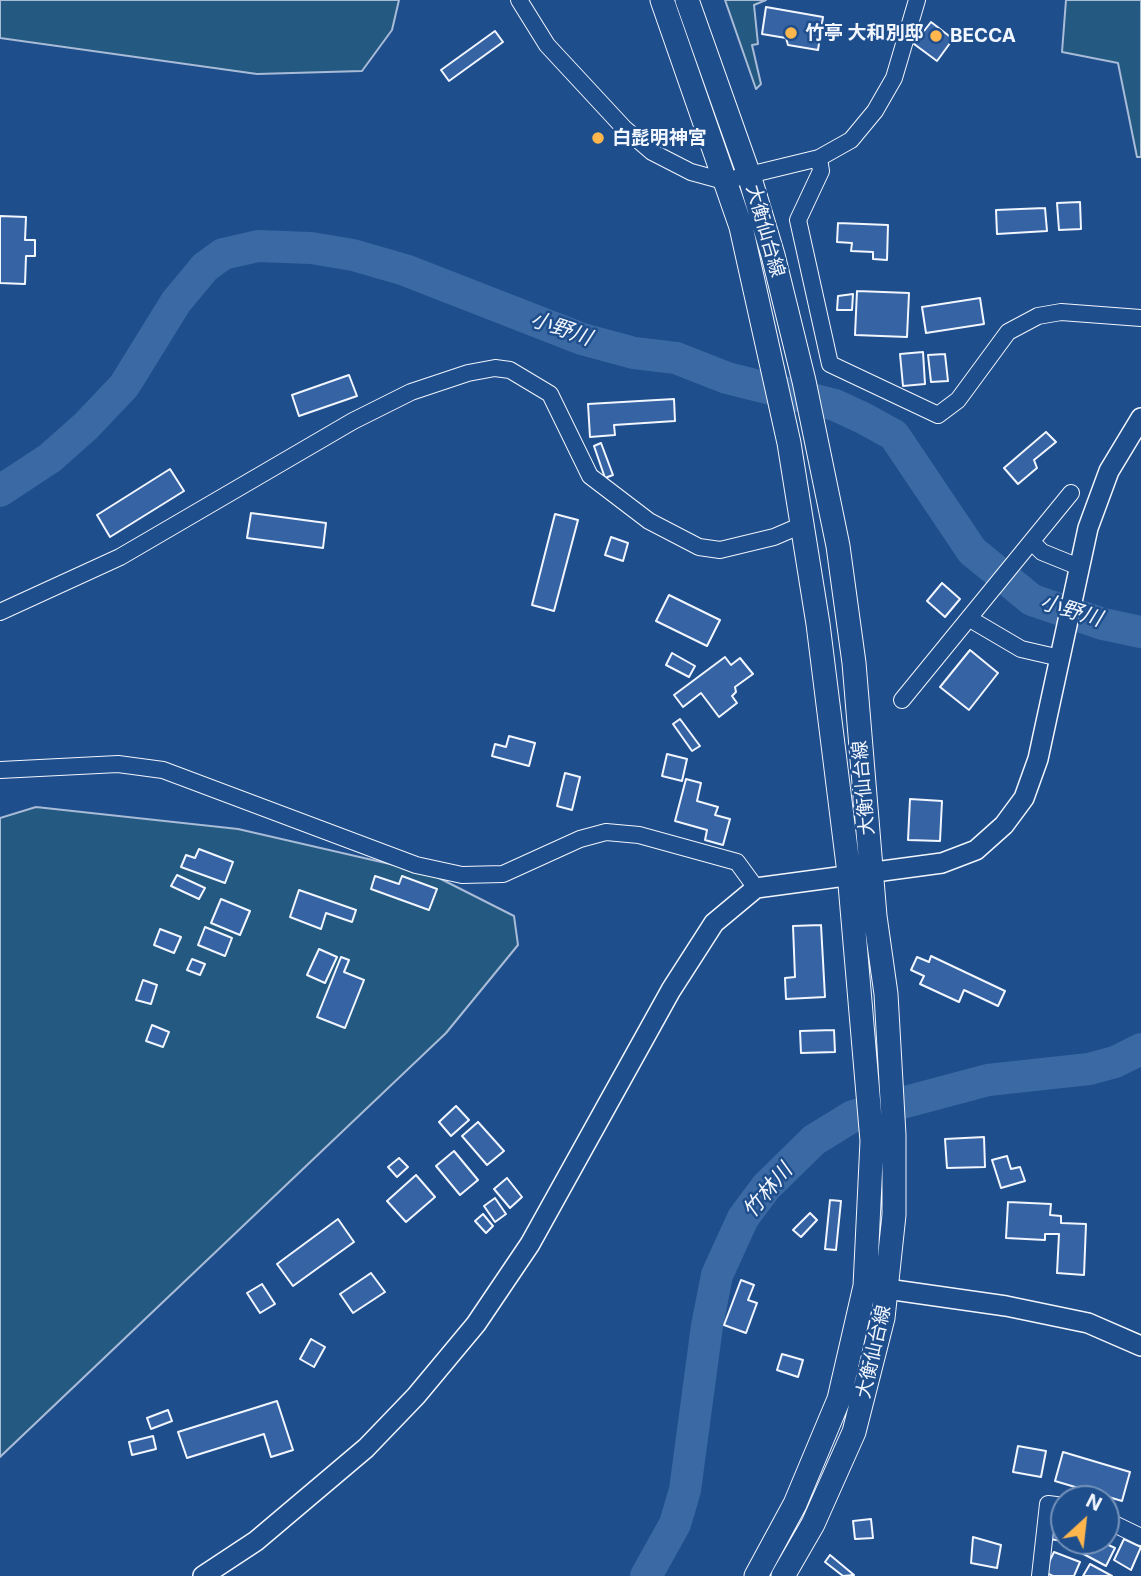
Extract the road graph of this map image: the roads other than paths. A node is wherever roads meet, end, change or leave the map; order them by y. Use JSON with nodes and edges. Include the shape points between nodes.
{"nodes":[{"id":1,"x":519,"y":0,"type":"edge"},
{"id":2,"x":663,"y":0,"type":"edge"},
{"id":3,"x":687,"y":0,"type":"edge"},
{"id":4,"x":917,"y":0,"type":"edge"},
{"id":5,"x":819,"y":158,"type":"junction"},
{"id":6,"x":749,"y":175,"type":"junction"},
{"id":7,"x":724,"y":181,"type":"junction"},
{"id":8,"x":1141,"y":318,"type":"edge"},
{"id":9,"x":1141,"y":418,"type":"edge"},
{"id":10,"x":1071,"y":494,"type":"dead end"},
{"id":11,"x":802,"y":525,"type":"junction"},
{"id":12,"x":1032,"y":542,"type":"junction"},
{"id":13,"x":1077,"y":574,"type":"junction"},
{"id":14,"x":0,"y":612,"type":"edge"},
{"id":15,"x":974,"y":613,"type":"junction"},
{"id":16,"x":1061,"y":651,"type":"junction"},
{"id":17,"x":902,"y":700,"type":"dead end"},
{"id":18,"x":0,"y":770,"type":"edge"},
{"id":19,"x":860,"y":872,"type":"junction"},
{"id":20,"x":756,"y":888,"type":"junction"},
{"id":21,"x":883,"y":1138,"type":"junction"},
{"id":22,"x":865,"y":1286,"type":"junction"},
{"id":23,"x":888,"y":1290,"type":"junction"},
{"id":24,"x":1141,"y":1346,"type":"edge"},
{"id":25,"x":1050,"y":1504,"type":"edge"},
{"id":26,"x":1120,"y":1527,"type":"edge"},
{"id":27,"x":1141,"y":1537,"type":"edge"},
{"id":28,"x":202,"y":1576,"type":"edge"},
{"id":29,"x":756,"y":1576,"type":"edge"},
{"id":30,"x":783,"y":1576,"type":"edge"},
{"id":31,"x":1040,"y":1576,"type":"edge"}],
"edges":[{"from":1,"to":7,"type":"street","via":[[547,45],[624,128],[662,158]]},
{"from":2,"to":7,"type":"main road","name":"大衡仙台線"},
{"from":3,"to":6,"type":"main road","name":"大衡仙台線"},
{"from":4,"to":5,"type":"street","via":[[894,78],[875,111],[851,140]]},
{"from":5,"to":6,"type":"street"},
{"from":5,"to":8,"type":"street","via":[[821,172],[798,220],[830,364],[938,415],[958,400],[1008,332],[1038,316],[1061,312]]},
{"from":6,"to":7,"type":"street"},
{"from":6,"to":19,"type":"main road","name":"大衡仙台線","via":[[774,255],[838,547],[854,663]]},
{"from":7,"to":11,"type":"main road","name":"大衡仙台線","via":[[741,227],[776,375]]},
{"from":9,"to":13,"type":"street","via":[[1109,471]]},
{"from":10,"to":12,"type":"street"},
{"from":11,"to":14,"type":"street","via":[[720,550],[699,547],[649,521],[590,476],[550,394],[510,370],[495,368],[411,392],[120,557]]},
{"from":11,"to":19,"type":"main road","name":"大衡仙台線"},
{"from":12,"to":13,"type":"street"},
{"from":12,"to":15,"type":"street"},
{"from":13,"to":16,"type":"street"},
{"from":15,"to":16,"type":"street","via":[[1021,649]]},
{"from":15,"to":17,"type":"street"},
{"from":16,"to":19,"type":"street","via":[[1038,759],[1024,798],[1003,824],[976,850],[942,863]]},
{"from":18,"to":20,"type":"street","via":[[118,764],[163,770],[416,865],[461,875],[503,874],[606,832],[639,835],[737,862]]},
{"from":19,"to":20,"type":"street"},
{"from":19,"to":21,"type":"main road","name":"大衡仙台線"},
{"from":20,"to":28,"type":"street","via":[[713,923],[530,1244],[476,1324],[366,1448],[256,1541]]},
{"from":21,"to":22,"type":"main road","name":"大衡仙台線"},
{"from":21,"to":23,"type":"main road","name":"大衡仙台線","via":[[894,1215]]},
{"from":22,"to":23,"type":"street"},
{"from":22,"to":29,"type":"main road","name":"大衡仙台線","via":[[839,1399],[795,1504]]},
{"from":23,"to":24,"type":"street","via":[[1088,1323]]},
{"from":23,"to":30,"type":"main road","name":"大衡仙台線","via":[[854,1432],[813,1524]]},
{"from":25,"to":31,"type":"street"},
{"from":26,"to":27,"type":"street"}]}
